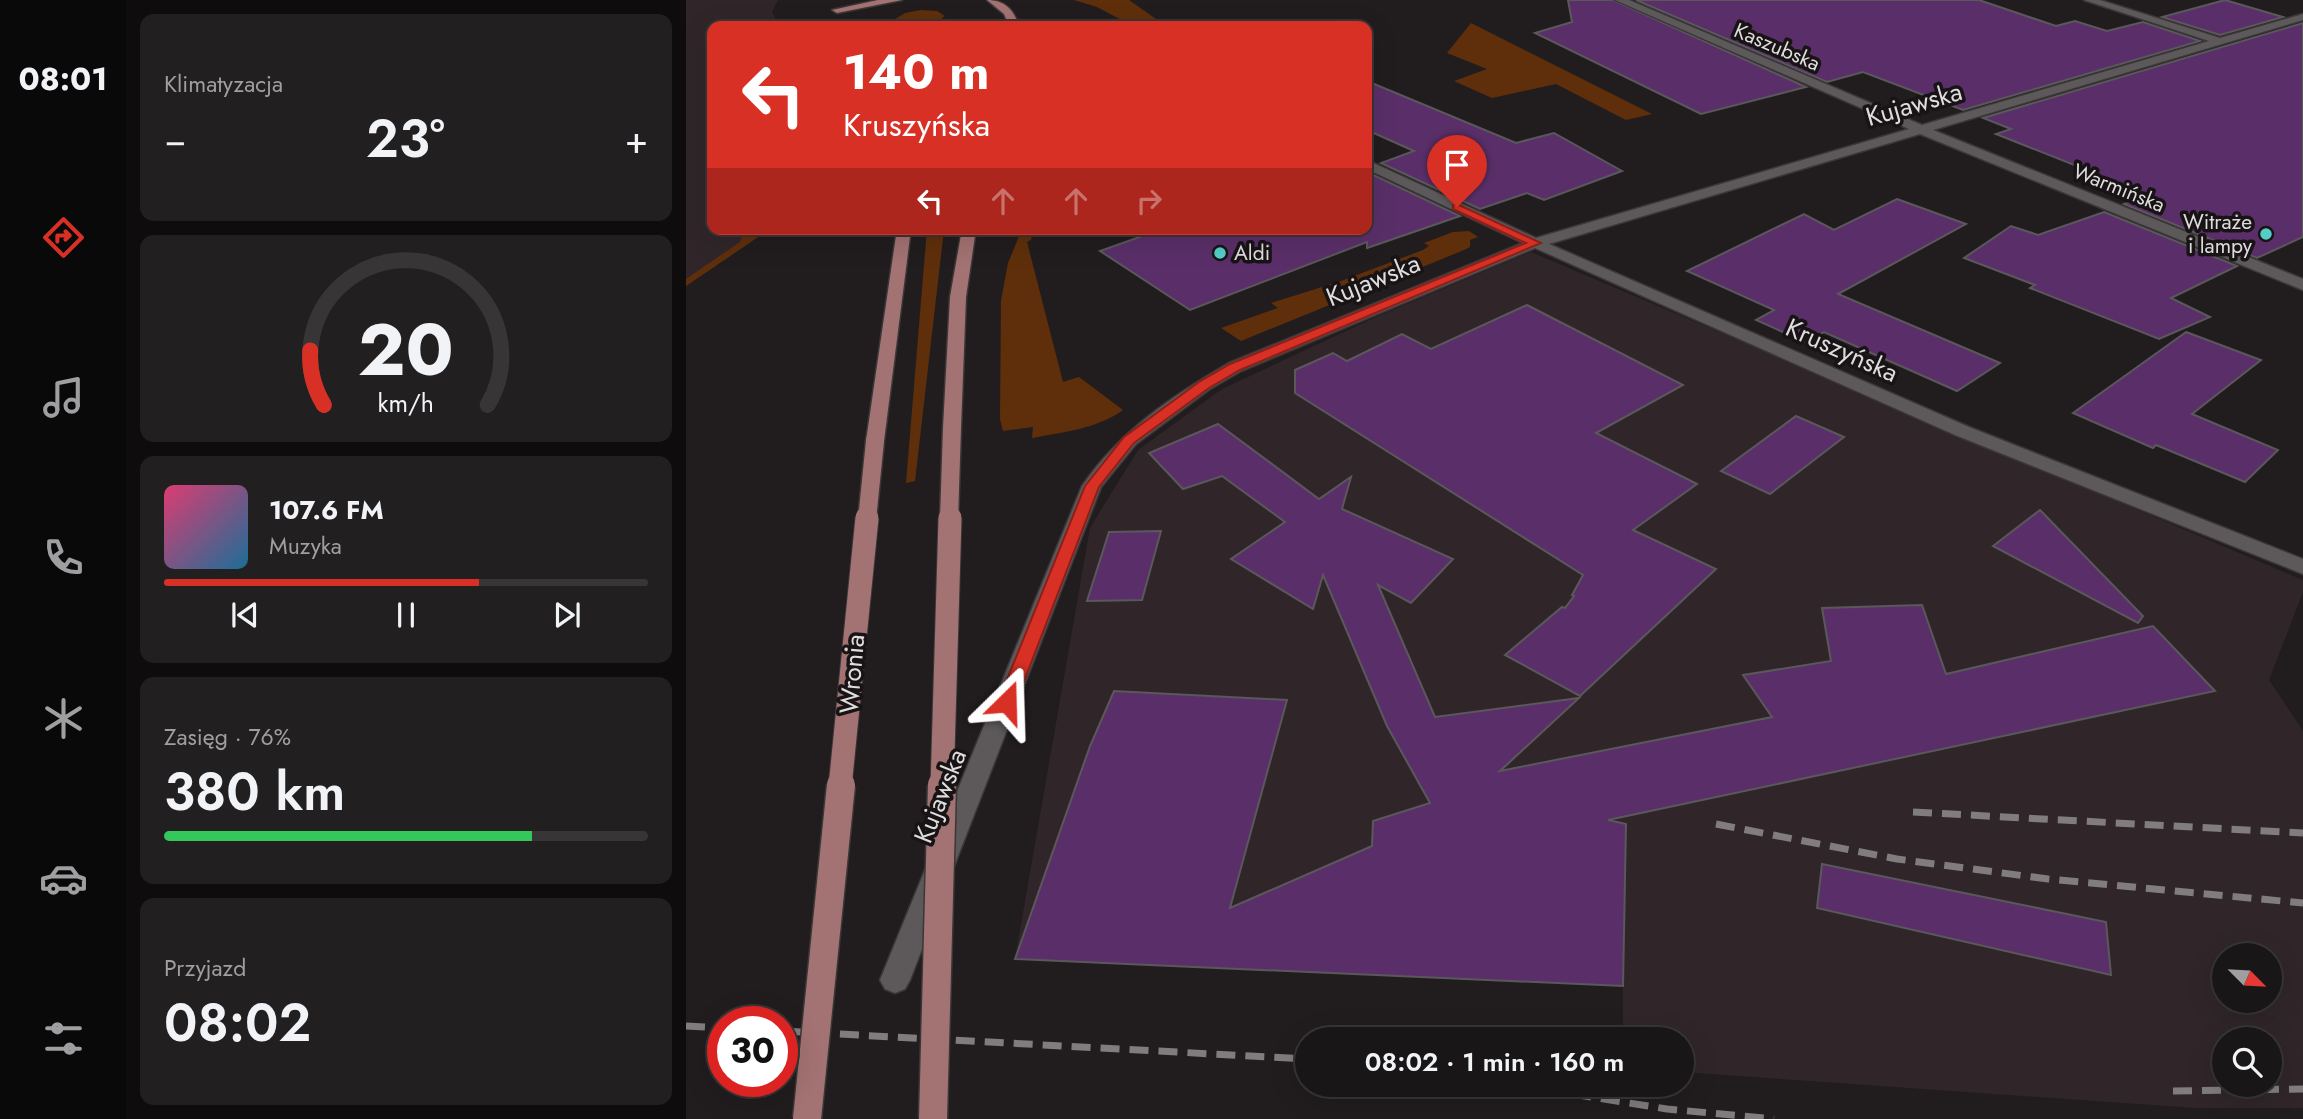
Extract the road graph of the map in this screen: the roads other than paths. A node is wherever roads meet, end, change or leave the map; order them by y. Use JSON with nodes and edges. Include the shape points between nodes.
{"nodes":[{"id":1,"x":897,"y":0,"type":"edge"},
{"id":2,"x":1620,"y":0,"type":"edge"},
{"id":3,"x":2089,"y":0,"type":"edge"},
{"id":4,"x":1001,"y":2,"type":"edge"},
{"id":5,"x":838,"y":10,"type":"edge"},
{"id":6,"x":2303,"y":17,"type":"edge"},
{"id":7,"x":1012,"y":21,"type":"edge"},
{"id":8,"x":2219,"y":41,"type":"junction"},
{"id":9,"x":1920,"y":129,"type":"junction"},
{"id":10,"x":1372,"y":166,"type":"edge"},
{"id":11,"x":903,"y":235,"type":"edge"},
{"id":12,"x":968,"y":235,"type":"edge"},
{"id":13,"x":1535,"y":243,"type":"junction"},
{"id":14,"x":2303,"y":285,"type":"edge"},
{"id":15,"x":2303,"y":567,"type":"edge"},
{"id":16,"x":895,"y":980,"type":"dead end"},
{"id":17,"x":807,"y":1119,"type":"edge"},
{"id":18,"x":933,"y":1119,"type":"edge"}],
"edges":[{"from":1,"to":5,"type":"main road"},
{"from":2,"to":9,"type":"street","name":"Kaszubska"},
{"from":3,"to":8,"type":"street"},
{"from":4,"to":7,"type":"main road"},
{"from":6,"to":8,"type":"street","name":"Kujawska"},
{"from":8,"to":9,"type":"street","name":"Kujawska"},
{"from":9,"to":13,"type":"street","name":"Kujawska"},
{"from":9,"to":14,"type":"street","name":"Warmińska"},
{"from":10,"to":13,"type":"street","name":"Kruszyńska"},
{"from":11,"to":17,"type":"main road","name":"Wronia","bridge":true,"via":[[875,441]]},
{"from":12,"to":18,"type":"main road","bridge":true,"via":[[958,297],[952,428]]},
{"from":13,"to":15,"type":"street","name":"Kruszyńska","via":[[1962,431]]},
{"from":13,"to":16,"type":"street","name":"Kujawska","via":[[1235,367],[1129,440],[1092,486]]}]}
